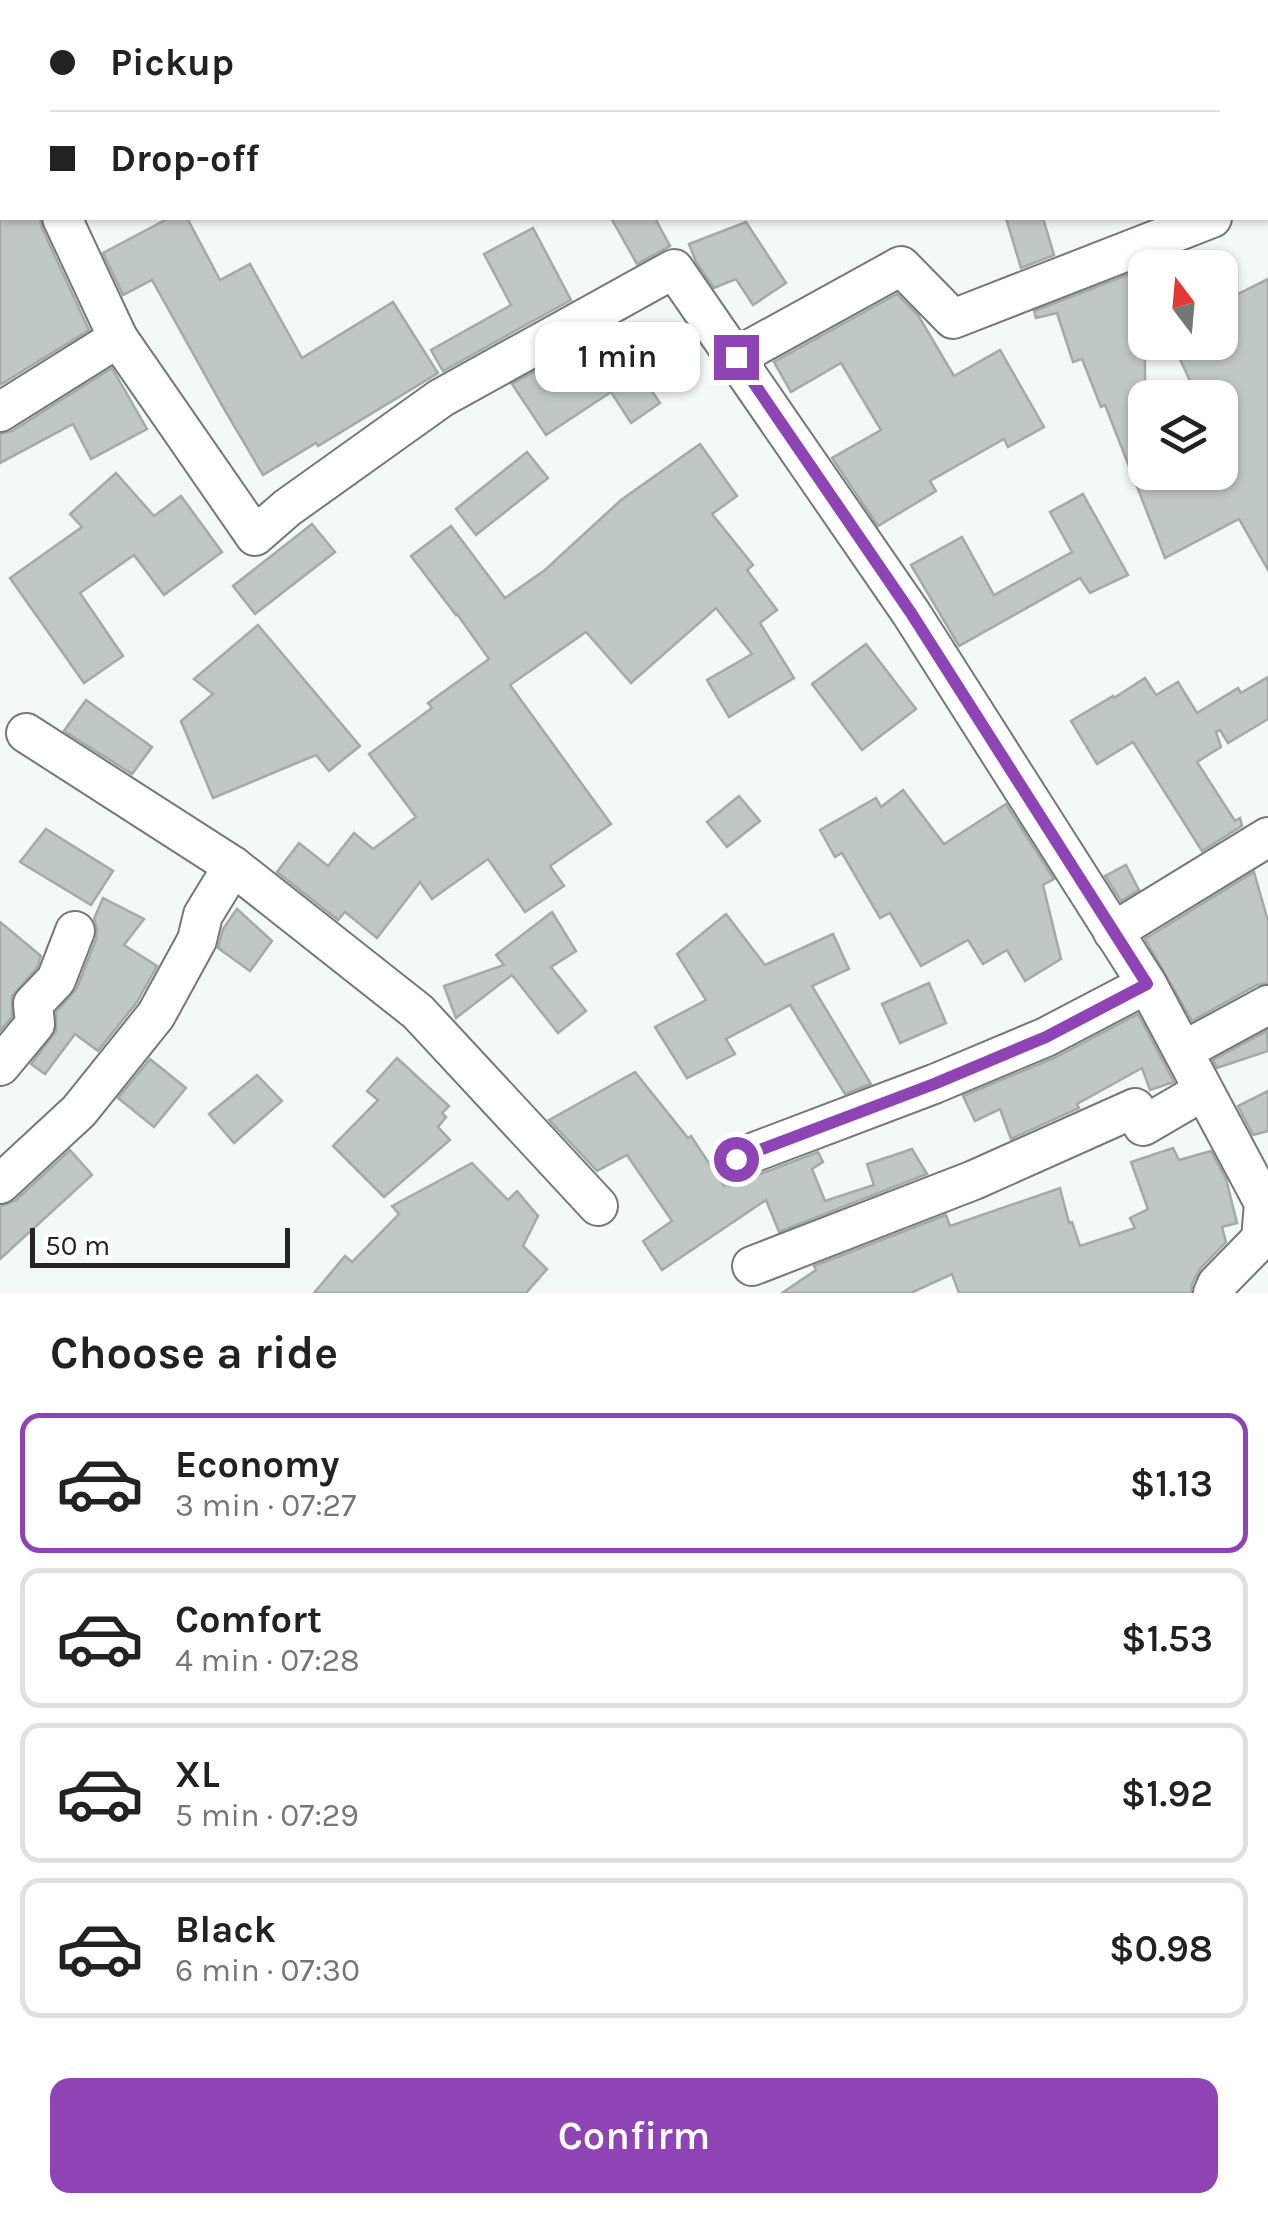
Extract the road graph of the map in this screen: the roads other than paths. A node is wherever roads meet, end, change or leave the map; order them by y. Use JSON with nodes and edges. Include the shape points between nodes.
{"nodes":[{"id":1,"x":63,"y":220,"type":"edge"},
{"id":2,"x":1207,"y":220,"type":"edge"},
{"id":3,"x":118,"y":338,"type":"junction"},
{"id":4,"x":736,"y":357,"type":"junction"},
{"id":5,"x":0,"y":412,"type":"edge"},
{"id":6,"x":26,"y":733,"type":"dead end"},
{"id":7,"x":1268,"y":838,"type":"edge"},
{"id":8,"x":233,"y":866,"type":"junction"},
{"id":9,"x":75,"y":932,"type":"dead end"},
{"id":10,"x":1113,"y":932,"type":"junction"},
{"id":11,"x":1147,"y":984,"type":"junction"},
{"id":12,"x":1268,"y":1004,"type":"edge"},
{"id":13,"x":1182,"y":1052,"type":"junction"},
{"id":14,"x":0,"y":1066,"type":"edge"},
{"id":15,"x":1203,"y":1091,"type":"junction"},
{"id":16,"x":1254,"y":1153,"type":"edge"},
{"id":17,"x":736,"y":1159,"type":"dead end"},
{"id":18,"x":0,"y":1184,"type":"edge"},
{"id":19,"x":598,"y":1206,"type":"dead end"},
{"id":20,"x":752,"y":1266,"type":"dead end"},
{"id":21,"x":1213,"y":1293,"type":"edge"}],
"edges":[{"from":1,"to":3,"type":"street"},
{"from":2,"to":4,"type":"street","via":[[954,319],[902,266]]},
{"from":3,"to":4,"type":"street","via":[[256,536],[440,398],[674,270]]},
{"from":3,"to":5,"type":"street"},
{"from":4,"to":10,"type":"street","via":[[911,613]]},
{"from":6,"to":8,"type":"street"},
{"from":7,"to":10,"type":"street"},
{"from":8,"to":18,"type":"street","via":[[156,1015],[79,1111]]},
{"from":8,"to":19,"type":"street","via":[[418,1012]]},
{"from":9,"to":14,"type":"street","via":[[56,980],[33,1004],[35,1024]]},
{"from":10,"to":11,"type":"street"},
{"from":11,"to":13,"type":"street"},
{"from":11,"to":17,"type":"street","via":[[1046,1037]]},
{"from":12,"to":13,"type":"street"},
{"from":13,"to":15,"type":"street"},
{"from":15,"to":16,"type":"street"},
{"from":15,"to":20,"type":"street","via":[[1143,1126],[1135,1108],[974,1180]]},
{"from":16,"to":21,"type":"street","via":[[1264,1203],[1261,1239]]}]}
